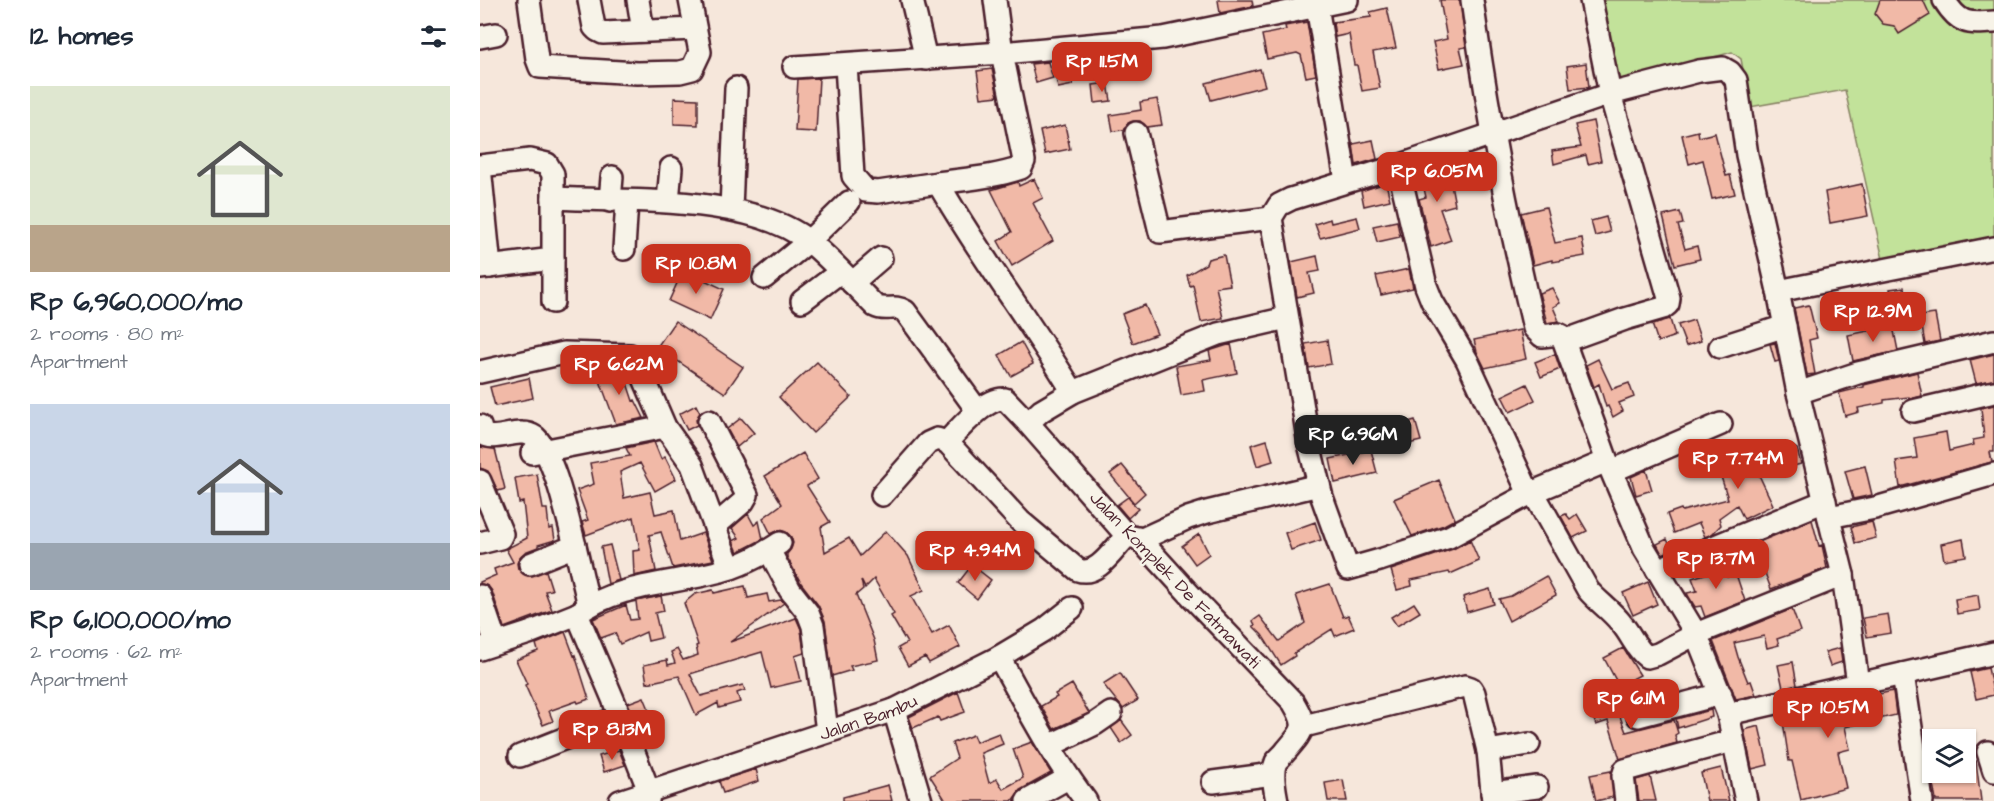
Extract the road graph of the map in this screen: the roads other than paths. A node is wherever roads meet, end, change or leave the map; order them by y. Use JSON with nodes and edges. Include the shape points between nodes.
{"nodes":[{"id":1,"x":529,"y":0,"type":"edge"},
{"id":2,"x":589,"y":0,"type":"edge"},
{"id":3,"x":638,"y":0,"type":"edge"},
{"id":4,"x":690,"y":0,"type":"edge"},
{"id":5,"x":912,"y":0,"type":"edge"},
{"id":6,"x":995,"y":0,"type":"edge"},
{"id":7,"x":1347,"y":0,"type":"edge"},
{"id":8,"x":1472,"y":0,"type":"edge"},
{"id":9,"x":1591,"y":0,"type":"edge"},
{"id":10,"x":1944,"y":0,"type":"edge"},
{"id":11,"x":1317,"y":3,"type":"edge"},
{"id":12,"x":1994,"y":22,"type":"edge"},
{"id":13,"x":695,"y":28,"type":"junction"},
{"id":14,"x":643,"y":31,"type":"junction"},
{"id":15,"x":1002,"y":53,"type":"junction"},
{"id":16,"x":926,"y":59,"type":"junction"},
{"id":17,"x":846,"y":64,"type":"junction"},
{"id":18,"x":794,"y":67,"type":"dead end"},
{"id":19,"x":736,"y":88,"type":"dead end"},
{"id":20,"x":1610,"y":94,"type":"junction"},
{"id":21,"x":1136,"y":133,"type":"dead end"},
{"id":22,"x":1492,"y":133,"type":"junction"},
{"id":23,"x":480,"y":166,"type":"edge"},
{"id":24,"x":1398,"y":166,"type":"junction"},
{"id":25,"x":671,"y":168,"type":"dead end"},
{"id":26,"x":612,"y":177,"type":"dead end"},
{"id":27,"x":1346,"y":181,"type":"junction"},
{"id":28,"x":938,"y":183,"type":"junction"},
{"id":29,"x":553,"y":198,"type":"junction"},
{"id":30,"x":619,"y":201,"type":"junction"},
{"id":31,"x":668,"y":201,"type":"junction"},
{"id":32,"x":849,"y":202,"type":"dead end"},
{"id":33,"x":731,"y":209,"type":"junction"},
{"id":34,"x":1271,"y":218,"type":"junction"},
{"id":35,"x":809,"y":241,"type":"junction"},
{"id":36,"x":1994,"y":248,"type":"edge"},
{"id":37,"x":624,"y":249,"type":"dead end"},
{"id":38,"x":881,"y":258,"type":"dead end"},
{"id":39,"x":553,"y":259,"type":"junction"},
{"id":40,"x":485,"y":268,"type":"edge"},
{"id":41,"x":846,"y":277,"type":"junction"},
{"id":42,"x":764,"y":278,"type":"dead end"},
{"id":43,"x":1778,"y":291,"type":"junction"},
{"id":44,"x":802,"y":301,"type":"dead end"},
{"id":45,"x":553,"y":302,"type":"dead end"},
{"id":46,"x":1287,"y":318,"type":"junction"},
{"id":47,"x":1785,"y":326,"type":"junction"},
{"id":48,"x":1564,"y":341,"type":"junction"},
{"id":49,"x":1994,"y":341,"type":"edge"},
{"id":50,"x":1720,"y":347,"type":"dead end"},
{"id":51,"x":480,"y":372,"type":"edge"},
{"id":52,"x":1073,"y":392,"type":"junction"},
{"id":53,"x":1994,"y":392,"type":"edge"},
{"id":54,"x":1798,"y":393,"type":"junction"},
{"id":55,"x":977,"y":410,"type":"junction"},
{"id":56,"x":1913,"y":411,"type":"dead end"},
{"id":57,"x":709,"y":421,"type":"dead end"},
{"id":58,"x":1028,"y":423,"type":"junction"},
{"id":59,"x":1721,"y":424,"type":"dead end"},
{"id":60,"x":480,"y":426,"type":"edge"},
{"id":61,"x":665,"y":427,"type":"junction"},
{"id":62,"x":947,"y":442,"type":"junction"},
{"id":63,"x":538,"y":452,"type":"junction"},
{"id":64,"x":1609,"y":466,"type":"junction"},
{"id":65,"x":1994,"y":474,"type":"edge"},
{"id":66,"x":480,"y":481,"type":"edge"},
{"id":67,"x":1319,"y":485,"type":"junction"},
{"id":68,"x":1531,"y":493,"type":"junction"},
{"id":69,"x":882,"y":495,"type":"dead end"},
{"id":70,"x":1827,"y":509,"type":"junction"},
{"id":71,"x":715,"y":526,"type":"junction"},
{"id":72,"x":1133,"y":538,"type":"junction"},
{"id":73,"x":480,"y":543,"type":"edge"},
{"id":74,"x":575,"y":546,"type":"junction"},
{"id":75,"x":530,"y":564,"type":"dead end"},
{"id":76,"x":730,"y":568,"type":"junction"},
{"id":77,"x":1657,"y":570,"type":"junction"},
{"id":78,"x":1843,"y":575,"type":"junction"},
{"id":79,"x":480,"y":596,"type":"edge"},
{"id":80,"x":1072,"y":608,"type":"dead end"},
{"id":81,"x":583,"y":610,"type":"junction"},
{"id":82,"x":1696,"y":633,"type":"junction"},
{"id":83,"x":488,"y":646,"type":"edge"},
{"id":84,"x":1994,"y":653,"type":"edge"},
{"id":85,"x":999,"y":657,"type":"junction"},
{"id":86,"x":1903,"y":674,"type":"junction"},
{"id":87,"x":1858,"y":684,"type":"junction"},
{"id":88,"x":1721,"y":694,"type":"junction"},
{"id":89,"x":894,"y":710,"type":"junction"},
{"id":90,"x":1111,"y":712,"type":"dead end"},
{"id":91,"x":1728,"y":714,"type":"junction"},
{"id":92,"x":1638,"y":716,"type":"dead end"},
{"id":93,"x":619,"y":717,"type":"junction"},
{"id":94,"x":1304,"y":726,"type":"junction"},
{"id":95,"x":827,"y":731,"type":"junction"},
{"id":96,"x":1732,"y":741,"type":"junction"},
{"id":97,"x":1529,"y":744,"type":"dead end"},
{"id":98,"x":1049,"y":746,"type":"junction"},
{"id":99,"x":1488,"y":751,"type":"junction"},
{"id":100,"x":520,"y":756,"type":"dead end"},
{"id":101,"x":1274,"y":774,"type":"junction"},
{"id":102,"x":1068,"y":778,"type":"junction"},
{"id":103,"x":1213,"y":782,"type":"dead end"},
{"id":104,"x":1537,"y":787,"type":"dead end"},
{"id":105,"x":649,"y":796,"type":"edge"},
{"id":106,"x":1492,"y":797,"type":"edge"},
{"id":107,"x":620,"y":801,"type":"edge"},
{"id":108,"x":921,"y":801,"type":"edge"},
{"id":109,"x":1027,"y":801,"type":"edge"},
{"id":110,"x":1086,"y":801,"type":"edge"},
{"id":111,"x":1277,"y":801,"type":"edge"},
{"id":112,"x":1626,"y":801,"type":"edge"},
{"id":113,"x":1746,"y":801,"type":"edge"},
{"id":114,"x":1922,"y":801,"type":"edge"}],
"edges":[{"from":1,"to":13,"type":"street","via":[[537,59],[540,67],[550,69],[637,73],[692,69],[700,52]]},
{"from":2,"to":14,"type":"street","via":[[597,30]]},
{"from":3,"to":14,"type":"street"},
{"from":4,"to":13,"type":"street"},
{"from":5,"to":16,"type":"street"},
{"from":6,"to":15,"type":"street"},
{"from":7,"to":11,"type":"street"},
{"from":8,"to":22,"type":"street"},
{"from":9,"to":20,"type":"street"},
{"from":10,"to":12,"type":"street","via":[[1958,18],[1972,24]]},
{"from":11,"to":15,"type":"street","via":[[1163,38]]},
{"from":11,"to":27,"type":"street"},
{"from":13,"to":14,"type":"street"},
{"from":15,"to":16,"type":"street"},
{"from":15,"to":28,"type":"street","via":[[1024,153],[1023,165],[992,176]]},
{"from":16,"to":17,"type":"street"},
{"from":17,"to":18,"type":"street"},
{"from":17,"to":28,"type":"street","via":[[853,176],[859,185],[866,191],[878,192]]},
{"from":19,"to":33,"type":"street"},
{"from":20,"to":22,"type":"street"},
{"from":20,"to":43,"type":"street","via":[[1699,71],[1723,68],[1730,72],[1736,80],[1747,155]]},
{"from":20,"to":48,"type":"street","via":[[1668,304]]},
{"from":21,"to":34,"type":"street","via":[[1160,232]]},
{"from":22,"to":24,"type":"street"},
{"from":22,"to":48,"type":"street","via":[[1534,328],[1542,336],[1558,334]]},
{"from":23,"to":29,"type":"street","via":[[531,160],[547,164],[553,174]]},
{"from":23,"to":40,"type":"street"},
{"from":24,"to":27,"type":"street"},
{"from":24,"to":68,"type":"street","via":[[1432,301],[1467,360]]},
{"from":25,"to":31,"type":"street"},
{"from":26,"to":30,"type":"street"},
{"from":27,"to":34,"type":"street","via":[[1291,199],[1278,206]]},
{"from":28,"to":52,"type":"street"},
{"from":29,"to":30,"type":"street"},
{"from":29,"to":39,"type":"street"},
{"from":30,"to":31,"type":"street"},
{"from":30,"to":37,"type":"street"},
{"from":31,"to":33,"type":"street"},
{"from":32,"to":35,"type":"street"},
{"from":33,"to":35,"type":"street","via":[[786,228]]},
{"from":34,"to":46,"type":"street"},
{"from":35,"to":41,"type":"street"},
{"from":35,"to":42,"type":"street"},
{"from":36,"to":43,"type":"street"},
{"from":38,"to":41,"type":"street"},
{"from":39,"to":40,"type":"street"},
{"from":39,"to":45,"type":"street"},
{"from":41,"to":44,"type":"street"},
{"from":41,"to":55,"type":"street","via":[[875,306],[905,311]]},
{"from":43,"to":47,"type":"street"},
{"from":46,"to":52,"type":"street","via":[[1218,334]]},
{"from":46,"to":67,"type":"street"},
{"from":47,"to":50,"type":"street"},
{"from":47,"to":54,"type":"street"},
{"from":48,"to":64,"type":"street"},
{"from":49,"to":54,"type":"street","via":[[1858,373]]},
{"from":51,"to":61,"type":"street","via":[[564,353],[630,355],[637,362]]},
{"from":52,"to":58,"type":"street"},
{"from":53,"to":56,"type":"street"},
{"from":54,"to":70,"type":"street"},
{"from":55,"to":58,"type":"street","name":"Jalan Komplek De Fatmawati","via":[[1003,399]]},
{"from":55,"to":62,"type":"street"},
{"from":57,"to":71,"type":"street","via":[[747,495]]},
{"from":58,"to":72,"type":"street","name":"Jalan Komplek De Fatmawati"},
{"from":59,"to":64,"type":"street"},
{"from":60,"to":63,"type":"street","via":[[482,433],[490,437],[523,433],[534,436]]},
{"from":61,"to":63,"type":"street"},
{"from":61,"to":71,"type":"street","via":[[692,465]]},
{"from":62,"to":69,"type":"street","via":[[937,439],[928,443]]},
{"from":62,"to":72,"type":"street","via":[[1020,521],[1078,570],[1094,570]]},
{"from":63,"to":74,"type":"street","via":[[551,467]]},
{"from":64,"to":68,"type":"street"},
{"from":64,"to":77,"type":"street"},
{"from":65,"to":70,"type":"street","via":[[1875,508]]},
{"from":66,"to":73,"type":"street","via":[[502,534]]},
{"from":67,"to":68,"type":"street","via":[[1348,568],[1449,537]]},
{"from":67,"to":72,"type":"street","via":[[1207,512]]},
{"from":68,"to":82,"type":"street","via":[[1588,590],[1623,625],[1639,651],[1647,657],[1658,654]]},
{"from":70,"to":77,"type":"street"},
{"from":70,"to":78,"type":"street"},
{"from":71,"to":76,"type":"street"},
{"from":72,"to":94,"type":"street","name":"Jalan Komplek De Fatmawati","via":[[1293,702]]},
{"from":74,"to":75,"type":"street"},
{"from":74,"to":81,"type":"street"},
{"from":76,"to":81,"type":"street","via":[[627,590]]},
{"from":76,"to":95,"type":"street","via":[[775,547],[790,590],[813,626]]},
{"from":77,"to":82,"type":"street"},
{"from":78,"to":82,"type":"street"},
{"from":78,"to":87,"type":"street"},
{"from":79,"to":83,"type":"street"},
{"from":80,"to":85,"type":"street","name":"Jalan Bambu"},
{"from":81,"to":83,"type":"street"},
{"from":81,"to":93,"type":"street"},
{"from":82,"to":88,"type":"street"},
{"from":84,"to":86,"type":"street"},
{"from":85,"to":89,"type":"street","name":"Jalan Bambu"},
{"from":85,"to":98,"type":"street"},
{"from":86,"to":87,"type":"street"},
{"from":86,"to":114,"type":"street"},
{"from":87,"to":91,"type":"street"},
{"from":88,"to":91,"type":"street"},
{"from":88,"to":92,"type":"street"},
{"from":89,"to":95,"type":"street","name":"Jalan Bambu"},
{"from":89,"to":108,"type":"street"},
{"from":90,"to":98,"type":"street"},
{"from":91,"to":96,"type":"street"},
{"from":93,"to":100,"type":"street"},
{"from":93,"to":105,"type":"street"},
{"from":94,"to":99,"type":"street","via":[[1465,686],[1474,693]]},
{"from":94,"to":101,"type":"street","via":[[1276,763]]},
{"from":95,"to":105,"type":"street","name":"Jalan Bambu"},
{"from":96,"to":112,"type":"street","via":[[1625,770]]},
{"from":96,"to":113,"type":"street"},
{"from":97,"to":99,"type":"street"},
{"from":98,"to":102,"type":"street"},
{"from":99,"to":106,"type":"street"},
{"from":101,"to":103,"type":"street"},
{"from":101,"to":111,"type":"street"},
{"from":102,"to":109,"type":"street"},
{"from":102,"to":110,"type":"street"},
{"from":104,"to":106,"type":"street"},
{"from":105,"to":107,"type":"street","name":"Jalan Bambu"}]}
